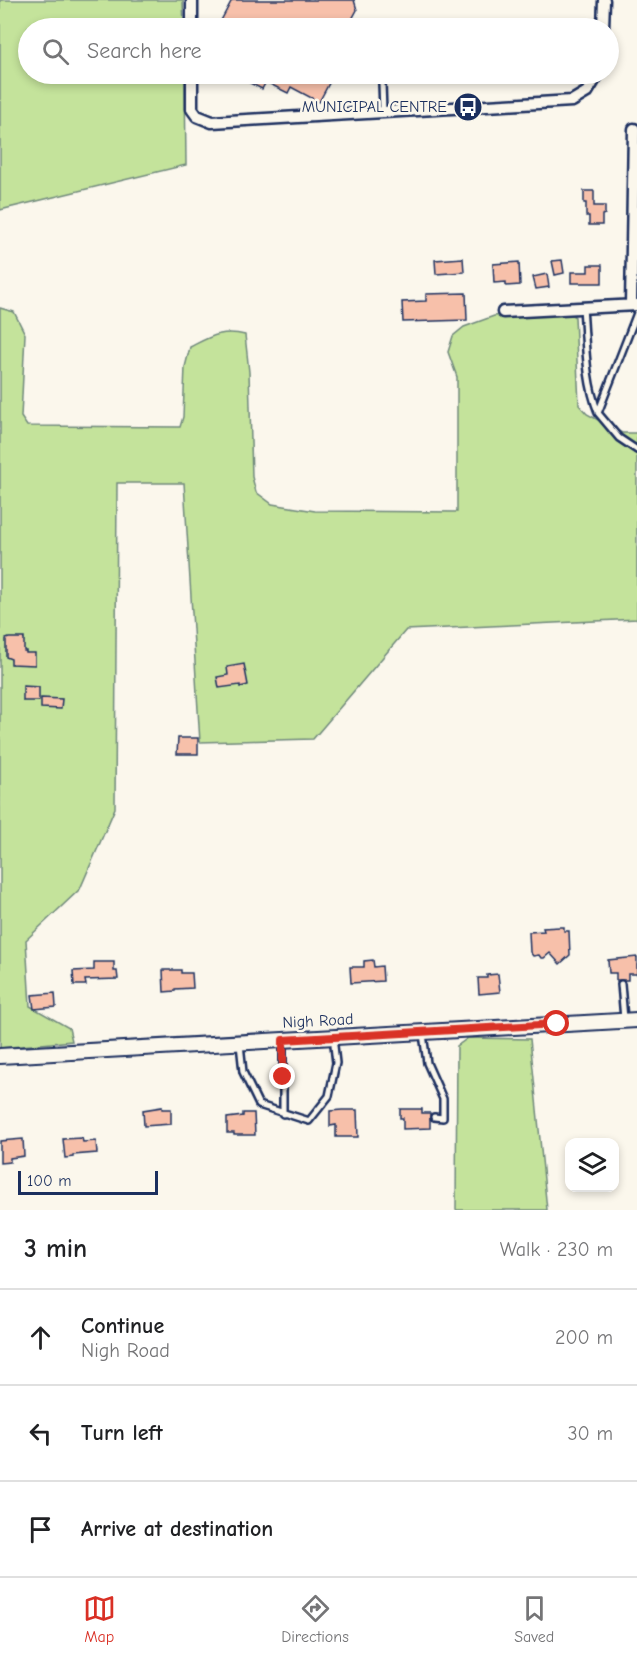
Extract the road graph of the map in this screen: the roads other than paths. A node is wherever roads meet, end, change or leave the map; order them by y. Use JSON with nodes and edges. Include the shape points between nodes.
{"nodes":[{"id":1,"x":192,"y":0,"type":"edge"},
{"id":2,"x":604,"y":0,"type":"edge"},
{"id":3,"x":192,"y":18,"type":"edge"},
{"id":4,"x":603,"y":18,"type":"edge"},
{"id":5,"x":192,"y":84,"type":"edge"},
{"id":6,"x":382,"y":84,"type":"edge"},
{"id":7,"x":592,"y":84,"type":"edge"},
{"id":8,"x":383,"y":112,"type":"junction"},
{"id":9,"x":634,"y":129,"type":"dead end"},
{"id":10,"x":583,"y":308,"type":"junction"},
{"id":11,"x":635,"y":308,"type":"edge"},
{"id":12,"x":502,"y":312,"type":"dead end"},
{"id":13,"x":598,"y":413,"type":"junction"},
{"id":14,"x":637,"y":450,"type":"edge"},
{"id":15,"x":621,"y":984,"type":"dead end"},
{"id":16,"x":630,"y":1020,"type":"edge"},
{"id":17,"x":422,"y":1032,"type":"junction"},
{"id":18,"x":333,"y":1037,"type":"junction"},
{"id":19,"x":283,"y":1040,"type":"junction"},
{"id":20,"x":240,"y":1042,"type":"junction"},
{"id":21,"x":0,"y":1056,"type":"edge"},
{"id":22,"x":283,"y":1114,"type":"junction"},
{"id":23,"x":434,"y":1117,"type":"dead end"}],
"edges":[{"from":1,"to":3,"type":"street"},
{"from":2,"to":4,"type":"street"},
{"from":5,"to":8,"type":"street","via":[[192,109],[197,116],[212,122]]},
{"from":6,"to":8,"type":"lane"},
{"from":7,"to":8,"type":"street","via":[[572,101]]},
{"from":9,"to":11,"type":"street"},
{"from":10,"to":11,"type":"street"},
{"from":10,"to":12,"type":"street"},
{"from":10,"to":13,"type":"lane","via":[[589,381]]},
{"from":11,"to":13,"type":"lane"},
{"from":13,"to":14,"type":"lane","via":[[619,438]]},
{"from":15,"to":16,"type":"lane"},
{"from":16,"to":17,"type":"street","name":"Nigh Road"},
{"from":17,"to":18,"type":"street","name":"Nigh Road"},
{"from":17,"to":23,"type":"lane","via":[[427,1063],[443,1099],[443,1118]]},
{"from":18,"to":19,"type":"street","name":"Nigh Road"},
{"from":18,"to":22,"type":"lane","via":[[336,1063],[329,1096],[309,1121]]},
{"from":19,"to":20,"type":"street","name":"Nigh Road"},
{"from":19,"to":22,"type":"lane"},
{"from":20,"to":21,"type":"street","name":"Nigh Road"},
{"from":20,"to":22,"type":"lane","via":[[243,1072],[259,1105]]}]}
